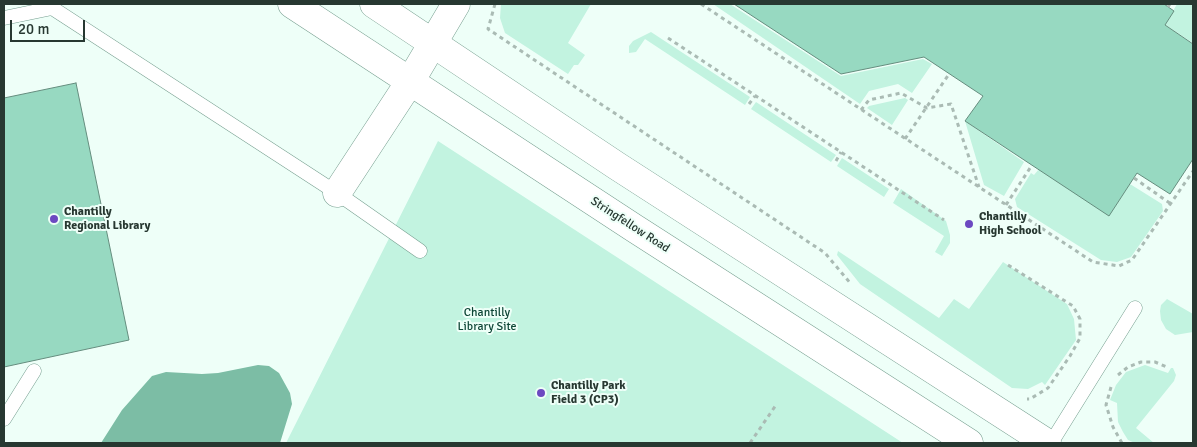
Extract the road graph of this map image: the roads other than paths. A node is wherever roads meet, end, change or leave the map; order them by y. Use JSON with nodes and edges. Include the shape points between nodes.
{"nodes":[{"id":1,"x":292,"y":4,"type":"edge"},
{"id":2,"x":374,"y":4,"type":"edge"},
{"id":3,"x":456,"y":4,"type":"edge"},
{"id":4,"x":49,"y":6,"type":"edge"},
{"id":5,"x":4,"y":18,"type":"edge"},
{"id":6,"x":433,"y":42,"type":"junction"},
{"id":7,"x":411,"y":80,"type":"junction"},
{"id":8,"x":337,"y":193,"type":"junction"},
{"id":9,"x":420,"y":251,"type":"dead end"},
{"id":10,"x":1136,"y":308,"type":"dead end"},
{"id":11,"x":34,"y":371,"type":"dead end"},
{"id":12,"x":4,"y":419,"type":"edge"},
{"id":13,"x":969,"y":443,"type":"edge"},
{"id":14,"x":1047,"y":443,"type":"edge"},
{"id":15,"x":1051,"y":443,"type":"edge"}],
"edges":[{"from":1,"to":7,"type":"main road","name":"Stringfellow Road"},
{"from":2,"to":6,"type":"main road"},
{"from":3,"to":6,"type":"main road"},
{"from":4,"to":5,"type":"lane"},
{"from":4,"to":8,"type":"lane"},
{"from":6,"to":7,"type":"main road"},
{"from":6,"to":14,"type":"main road","via":[[617,166]]},
{"from":7,"to":8,"type":"main road"},
{"from":7,"to":13,"type":"main road","name":"Stringfellow Road"},
{"from":8,"to":9,"type":"lane"},
{"from":10,"to":15,"type":"lane"},
{"from":11,"to":12,"type":"lane"}]}
